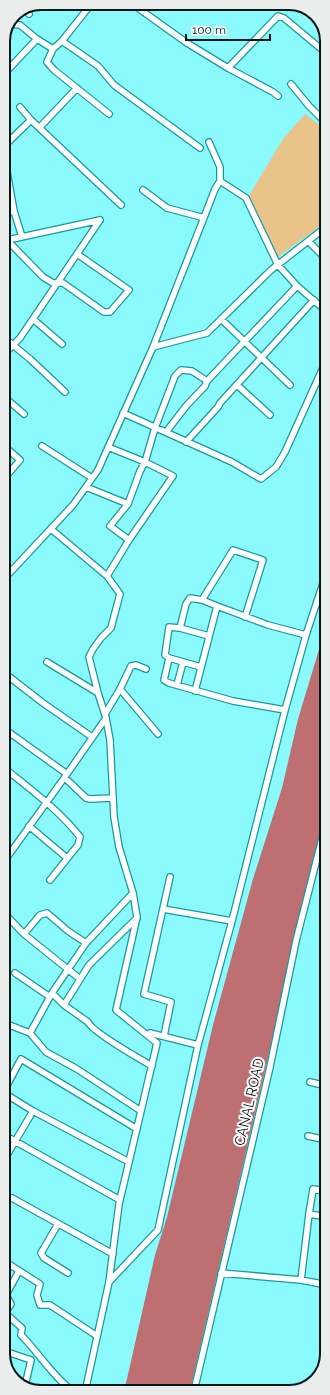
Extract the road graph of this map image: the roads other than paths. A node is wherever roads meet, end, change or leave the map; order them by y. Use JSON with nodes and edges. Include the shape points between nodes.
{"nodes":[{"id":1,"x":87,"y":10,"type":"edge"},
{"id":2,"x":141,"y":10,"type":"edge"},
{"id":3,"x":15,"y":24,"type":"edge"},
{"id":4,"x":37,"y":39,"type":"junction"},
{"id":5,"x":62,"y":42,"type":"junction"},
{"id":6,"x":320,"y":47,"type":"edge"},
{"id":7,"x":53,"y":49,"type":"junction"},
{"id":8,"x":10,"y":68,"type":"edge"},
{"id":9,"x":228,"y":68,"type":"junction"},
{"id":10,"x":291,"y":84,"type":"dead end"},
{"id":11,"x":77,"y":88,"type":"junction"},
{"id":12,"x":278,"y":96,"type":"dead end"},
{"id":13,"x":20,"y":106,"type":"dead end"},
{"id":14,"x":109,"y":114,"type":"dead end"},
{"id":15,"x":320,"y":117,"type":"edge"},
{"id":16,"x":31,"y":120,"type":"junction"},
{"id":17,"x":40,"y":127,"type":"junction"},
{"id":18,"x":10,"y":142,"type":"edge"},
{"id":19,"x":209,"y":142,"type":"dead end"},
{"id":20,"x":200,"y":148,"type":"dead end"},
{"id":21,"x":220,"y":181,"type":"junction"},
{"id":22,"x":10,"y":188,"type":"edge"},
{"id":23,"x":143,"y":190,"type":"dead end"},
{"id":24,"x":121,"y":205,"type":"dead end"},
{"id":25,"x":14,"y":211,"type":"junction"},
{"id":26,"x":10,"y":212,"type":"edge"},
{"id":27,"x":203,"y":220,"type":"junction"},
{"id":28,"x":320,"y":232,"type":"edge"},
{"id":29,"x":22,"y":236,"type":"junction"},
{"id":30,"x":10,"y":239,"type":"edge"},
{"id":31,"x":308,"y":241,"type":"junction"},
{"id":32,"x":10,"y":245,"type":"edge"},
{"id":33,"x":320,"y":253,"type":"edge"},
{"id":34,"x":78,"y":254,"type":"junction"},
{"id":35,"x":278,"y":265,"type":"junction"},
{"id":36,"x":57,"y":282,"type":"junction"},
{"id":37,"x":296,"y":286,"type":"junction"},
{"id":38,"x":314,"y":300,"type":"junction"},
{"id":39,"x":320,"y":306,"type":"edge"},
{"id":40,"x":33,"y":319,"type":"junction"},
{"id":41,"x":221,"y":320,"type":"junction"},
{"id":42,"x":245,"y":342,"type":"junction"},
{"id":43,"x":10,"y":343,"type":"edge"},
{"id":44,"x":62,"y":344,"type":"dead end"},
{"id":45,"x":13,"y":345,"type":"junction"},
{"id":46,"x":153,"y":347,"type":"junction"},
{"id":47,"x":10,"y":348,"type":"edge"},
{"id":48,"x":261,"y":358,"type":"junction"},
{"id":49,"x":320,"y":374,"type":"edge"},
{"id":50,"x":207,"y":381,"type":"junction"},
{"id":51,"x":237,"y":385,"type":"junction"},
{"id":52,"x":290,"y":385,"type":"dead end"},
{"id":53,"x":65,"y":392,"type":"dead end"},
{"id":54,"x":10,"y":402,"type":"edge"},
{"id":55,"x":123,"y":413,"type":"junction"},
{"id":56,"x":24,"y":414,"type":"dead end"},
{"id":57,"x":270,"y":415,"type":"dead end"},
{"id":58,"x":155,"y":428,"type":"junction"},
{"id":59,"x":166,"y":432,"type":"junction"},
{"id":60,"x":186,"y":442,"type":"junction"},
{"id":61,"x":42,"y":446,"type":"dead end"},
{"id":62,"x":108,"y":447,"type":"junction"},
{"id":63,"x":10,"y":451,"type":"edge"},
{"id":64,"x":145,"y":462,"type":"junction"},
{"id":65,"x":10,"y":472,"type":"edge"},
{"id":66,"x":92,"y":478,"type":"junction"},
{"id":67,"x":86,"y":487,"type":"junction"},
{"id":68,"x":128,"y":504,"type":"junction"},
{"id":69,"x":51,"y":529,"type":"junction"},
{"id":70,"x":129,"y":540,"type":"junction"},
{"id":71,"x":10,"y":573,"type":"edge"},
{"id":72,"x":107,"y":576,"type":"junction"},
{"id":73,"x":320,"y":592,"type":"edge"},
{"id":74,"x":202,"y":600,"type":"junction"},
{"id":75,"x":217,"y":606,"type":"junction"},
{"id":76,"x":245,"y":617,"type":"junction"},
{"id":77,"x":180,"y":628,"type":"junction"},
{"id":78,"x":306,"y":635,"type":"junction"},
{"id":79,"x":209,"y":636,"type":"junction"},
{"id":80,"x":169,"y":658,"type":"junction"},
{"id":81,"x":47,"y":662,"type":"dead end"},
{"id":82,"x":183,"y":662,"type":"junction"},
{"id":83,"x":201,"y":667,"type":"junction"},
{"id":84,"x":146,"y":669,"type":"dead end"},
{"id":85,"x":10,"y":677,"type":"edge"},
{"id":86,"x":177,"y":685,"type":"junction"},
{"id":87,"x":120,"y":689,"type":"junction"},
{"id":88,"x":195,"y":691,"type":"junction"},
{"id":89,"x":98,"y":693,"type":"junction"},
{"id":90,"x":285,"y":710,"type":"junction"},
{"id":91,"x":105,"y":716,"type":"junction"},
{"id":92,"x":10,"y":733,"type":"edge"},
{"id":93,"x":158,"y":734,"type":"dead end"},
{"id":94,"x":92,"y":737,"type":"junction"},
{"id":95,"x":10,"y":773,"type":"edge"},
{"id":96,"x":66,"y":776,"type":"junction"},
{"id":97,"x":113,"y":798,"type":"junction"},
{"id":98,"x":47,"y":803,"type":"junction"},
{"id":99,"x":30,"y":826,"type":"junction"},
{"id":100,"x":320,"y":847,"type":"edge"},
{"id":101,"x":10,"y":853,"type":"edge"},
{"id":102,"x":67,"y":858,"type":"junction"},
{"id":103,"x":170,"y":877,"type":"dead end"},
{"id":104,"x":50,"y":880,"type":"dead end"},
{"id":105,"x":133,"y":893,"type":"junction"},
{"id":106,"x":163,"y":909,"type":"junction"},
{"id":107,"x":137,"y":917,"type":"junction"},
{"id":108,"x":10,"y":919,"type":"edge"},
{"id":109,"x":232,"y":921,"type":"junction"},
{"id":110,"x":24,"y":934,"type":"junction"},
{"id":111,"x":86,"y":943,"type":"junction"},
{"id":112,"x":68,"y":969,"type":"junction"},
{"id":113,"x":15,"y":973,"type":"dead end"},
{"id":114,"x":80,"y":979,"type":"junction"},
{"id":115,"x":52,"y":993,"type":"junction"},
{"id":116,"x":64,"y":1005,"type":"junction"},
{"id":117,"x":10,"y":1026,"type":"edge"},
{"id":118,"x":30,"y":1033,"type":"junction"},
{"id":119,"x":150,"y":1033,"type":"dead end"},
{"id":120,"x":164,"y":1036,"type":"junction"},
{"id":121,"x":198,"y":1045,"type":"junction"},
{"id":122,"x":152,"y":1066,"type":"junction"},
{"id":123,"x":10,"y":1080,"type":"edge"},
{"id":124,"x":310,"y":1082,"type":"dead end"},
{"id":125,"x":320,"y":1084,"type":"edge"},
{"id":126,"x":10,"y":1096,"type":"edge"},
{"id":127,"x":33,"y":1111,"type":"junction"},
{"id":128,"x":141,"y":1111,"type":"junction"},
{"id":129,"x":136,"y":1129,"type":"junction"},
{"id":130,"x":308,"y":1136,"type":"dead end"},
{"id":131,"x":320,"y":1139,"type":"edge"},
{"id":132,"x":10,"y":1140,"type":"edge"},
{"id":133,"x":14,"y":1142,"type":"junction"},
{"id":134,"x":10,"y":1149,"type":"edge"},
{"id":135,"x":129,"y":1162,"type":"junction"},
{"id":136,"x":320,"y":1190,"type":"edge"},
{"id":137,"x":12,"y":1198,"type":"dead end"},
{"id":138,"x":120,"y":1200,"type":"junction"},
{"id":139,"x":309,"y":1214,"type":"junction"},
{"id":140,"x":320,"y":1216,"type":"edge"},
{"id":141,"x":58,"y":1224,"type":"junction"},
{"id":142,"x":113,"y":1254,"type":"junction"},
{"id":143,"x":10,"y":1265,"type":"edge"},
{"id":144,"x":19,"y":1271,"type":"junction"},
{"id":145,"x":68,"y":1273,"type":"dead end"},
{"id":146,"x":221,"y":1273,"type":"junction"},
{"id":147,"x":301,"y":1280,"type":"junction"},
{"id":148,"x":109,"y":1282,"type":"junction"},
{"id":149,"x":320,"y":1284,"type":"edge"},
{"id":150,"x":10,"y":1288,"type":"edge"},
{"id":151,"x":10,"y":1318,"type":"edge"},
{"id":152,"x":97,"y":1336,"type":"junction"},
{"id":153,"x":10,"y":1353,"type":"edge"},
{"id":154,"x":26,"y":1382,"type":"edge"},
{"id":155,"x":64,"y":1385,"type":"edge"},
{"id":156,"x":86,"y":1385,"type":"edge"},
{"id":157,"x":196,"y":1385,"type":"edge"}],
"edges":[{"from":1,"to":5,"type":"street"},
{"from":2,"to":9,"type":"street"},
{"from":3,"to":4,"type":"street","via":[[20,24]]},
{"from":4,"to":7,"type":"street"},
{"from":4,"to":8,"type":"street"},
{"from":5,"to":7,"type":"street"},
{"from":5,"to":20,"type":"street","via":[[98,66],[114,85]]},
{"from":6,"to":9,"type":"street","via":[[278,16]]},
{"from":7,"to":11,"type":"street","via":[[47,62]]},
{"from":9,"to":12,"type":"street"},
{"from":10,"to":15,"type":"street"},
{"from":11,"to":14,"type":"street"},
{"from":11,"to":17,"type":"street"},
{"from":13,"to":16,"type":"street"},
{"from":16,"to":17,"type":"street"},
{"from":16,"to":18,"type":"street"},
{"from":17,"to":24,"type":"street"},
{"from":19,"to":21,"type":"street","via":[[220,167]]},
{"from":21,"to":27,"type":"street"},
{"from":21,"to":35,"type":"street","via":[[246,198]]},
{"from":22,"to":25,"type":"street"},
{"from":23,"to":27,"type":"street","via":[[167,208],[201,217]]},
{"from":25,"to":26,"type":"street"},
{"from":25,"to":29,"type":"street"},
{"from":27,"to":46,"type":"street"},
{"from":28,"to":31,"type":"street"},
{"from":29,"to":30,"type":"street"},
{"from":29,"to":34,"type":"street","via":[[100,220]]},
{"from":31,"to":33,"type":"street"},
{"from":31,"to":35,"type":"street"},
{"from":32,"to":36,"type":"street","via":[[43,276],[53,283]]},
{"from":34,"to":36,"type":"street"},
{"from":34,"to":36,"type":"street","via":[[129,290],[110,312],[104,312],[63,283]]},
{"from":35,"to":37,"type":"street"},
{"from":35,"to":41,"type":"street"},
{"from":36,"to":40,"type":"street"},
{"from":37,"to":38,"type":"street"},
{"from":37,"to":42,"type":"street"},
{"from":38,"to":39,"type":"street"},
{"from":38,"to":48,"type":"street"},
{"from":40,"to":44,"type":"street"},
{"from":40,"to":45,"type":"street"},
{"from":41,"to":42,"type":"street"},
{"from":41,"to":46,"type":"street","via":[[207,333]]},
{"from":42,"to":48,"type":"street"},
{"from":42,"to":50,"type":"street"},
{"from":43,"to":45,"type":"street"},
{"from":45,"to":47,"type":"street"},
{"from":45,"to":53,"type":"street"},
{"from":46,"to":55,"type":"street"},
{"from":48,"to":51,"type":"street"},
{"from":48,"to":52,"type":"street"},
{"from":49,"to":60,"type":"street","via":[[285,452],[276,467],[265,477],[261,479],[232,462]]},
{"from":50,"to":58,"type":"street","via":[[192,371],[181,370],[175,376]]},
{"from":50,"to":59,"type":"street"},
{"from":51,"to":57,"type":"street"},
{"from":51,"to":60,"type":"street"},
{"from":54,"to":56,"type":"street"},
{"from":55,"to":58,"type":"street"},
{"from":55,"to":62,"type":"street"},
{"from":58,"to":59,"type":"street"},
{"from":58,"to":64,"type":"street"},
{"from":59,"to":60,"type":"street"},
{"from":61,"to":66,"type":"street"},
{"from":62,"to":64,"type":"street"},
{"from":62,"to":66,"type":"street"},
{"from":63,"to":65,"type":"street","via":[[20,460]]},
{"from":64,"to":68,"type":"street"},
{"from":64,"to":70,"type":"street","via":[[173,476]]},
{"from":66,"to":67,"type":"street"},
{"from":67,"to":68,"type":"street"},
{"from":67,"to":69,"type":"street"},
{"from":68,"to":70,"type":"street","via":[[110,526]]},
{"from":69,"to":71,"type":"street"},
{"from":69,"to":72,"type":"street"},
{"from":70,"to":72,"type":"street"},
{"from":72,"to":89,"type":"street","via":[[120,594],[111,628],[89,657]]},
{"from":73,"to":78,"type":"street"},
{"from":74,"to":75,"type":"street"},
{"from":74,"to":76,"type":"street","via":[[234,550],[263,560]]},
{"from":74,"to":77,"type":"street","via":[[190,598]]},
{"from":75,"to":76,"type":"street"},
{"from":75,"to":79,"type":"street"},
{"from":76,"to":78,"type":"street"},
{"from":77,"to":79,"type":"street"},
{"from":77,"to":80,"type":"street","via":[[169,627],[165,655]]},
{"from":78,"to":90,"type":"street"},
{"from":79,"to":83,"type":"street"},
{"from":80,"to":82,"type":"street"},
{"from":80,"to":86,"type":"street","via":[[164,680]]},
{"from":81,"to":89,"type":"street"},
{"from":82,"to":83,"type":"street"},
{"from":82,"to":86,"type":"street"},
{"from":83,"to":88,"type":"street"},
{"from":84,"to":87,"type":"street","via":[[131,666]]},
{"from":85,"to":94,"type":"street"},
{"from":86,"to":88,"type":"street"},
{"from":87,"to":91,"type":"street"},
{"from":87,"to":93,"type":"street"},
{"from":88,"to":90,"type":"street"},
{"from":89,"to":91,"type":"street"},
{"from":90,"to":109,"type":"street"},
{"from":91,"to":94,"type":"street"},
{"from":91,"to":97,"type":"street","via":[[110,740]]},
{"from":92,"to":96,"type":"street"},
{"from":94,"to":96,"type":"street"},
{"from":95,"to":98,"type":"street"},
{"from":96,"to":97,"type":"street","via":[[86,798]]},
{"from":96,"to":98,"type":"street"},
{"from":97,"to":105,"type":"street","via":[[119,847]]},
{"from":98,"to":99,"type":"street"},
{"from":98,"to":102,"type":"street","via":[[80,837],[78,845]]},
{"from":99,"to":101,"type":"street"},
{"from":99,"to":102,"type":"street"},
{"from":100,"to":146,"type":"street","name":"CANAL ROAD","via":[[296,941],[270,1067]]},
{"from":102,"to":104,"type":"street"},
{"from":103,"to":106,"type":"street"},
{"from":105,"to":107,"type":"street"},
{"from":105,"to":111,"type":"street"},
{"from":106,"to":109,"type":"street"},
{"from":106,"to":120,"type":"street","via":[[144,994],[171,1002]]},
{"from":107,"to":114,"type":"street","via":[[89,965]]},
{"from":107,"to":122,"type":"street","via":[[116,1010],[157,1043]]},
{"from":108,"to":110,"type":"street"},
{"from":109,"to":121,"type":"street"},
{"from":110,"to":111,"type":"street","via":[[40,916],[47,913]]},
{"from":110,"to":112,"type":"street"},
{"from":111,"to":112,"type":"street"},
{"from":112,"to":114,"type":"street"},
{"from":112,"to":115,"type":"street"},
{"from":113,"to":115,"type":"street","via":[[50,997]]},
{"from":114,"to":116,"type":"street"},
{"from":115,"to":116,"type":"street"},
{"from":115,"to":118,"type":"street"},
{"from":116,"to":122,"type":"street","via":[[90,1026]]},
{"from":117,"to":118,"type":"street"},
{"from":118,"to":128,"type":"street","via":[[46,1052]]},
{"from":119,"to":120,"type":"street"},
{"from":120,"to":121,"type":"street"},
{"from":121,"to":148,"type":"street","via":[[158,1230]]},
{"from":122,"to":128,"type":"street"},
{"from":123,"to":129,"type":"street","via":[[21,1059]]},
{"from":124,"to":125,"type":"street"},
{"from":126,"to":127,"type":"street"},
{"from":127,"to":133,"type":"street"},
{"from":127,"to":135,"type":"street"},
{"from":128,"to":129,"type":"street"},
{"from":129,"to":135,"type":"street"},
{"from":130,"to":131,"type":"street"},
{"from":132,"to":133,"type":"street"},
{"from":133,"to":134,"type":"street"},
{"from":133,"to":138,"type":"street"},
{"from":135,"to":138,"type":"street"},
{"from":136,"to":139,"type":"street","via":[[314,1189]]},
{"from":137,"to":141,"type":"street"},
{"from":138,"to":142,"type":"street"},
{"from":139,"to":140,"type":"street"},
{"from":139,"to":147,"type":"street"},
{"from":141,"to":142,"type":"street"},
{"from":141,"to":145,"type":"street","via":[[41,1253],[44,1258]]},
{"from":142,"to":148,"type":"street"},
{"from":143,"to":144,"type":"street"},
{"from":144,"to":150,"type":"street"},
{"from":144,"to":152,"type":"street","via":[[40,1284],[37,1295],[40,1305],[50,1305]]},
{"from":146,"to":147,"type":"street"},
{"from":146,"to":157,"type":"street","name":"CANAL ROAD"},
{"from":147,"to":149,"type":"street"},
{"from":148,"to":152,"type":"street"},
{"from":151,"to":155,"type":"street","via":[[22,1328],[21,1335]]},
{"from":152,"to":156,"type":"street"},
{"from":153,"to":154,"type":"street","via":[[31,1360]]}]}
